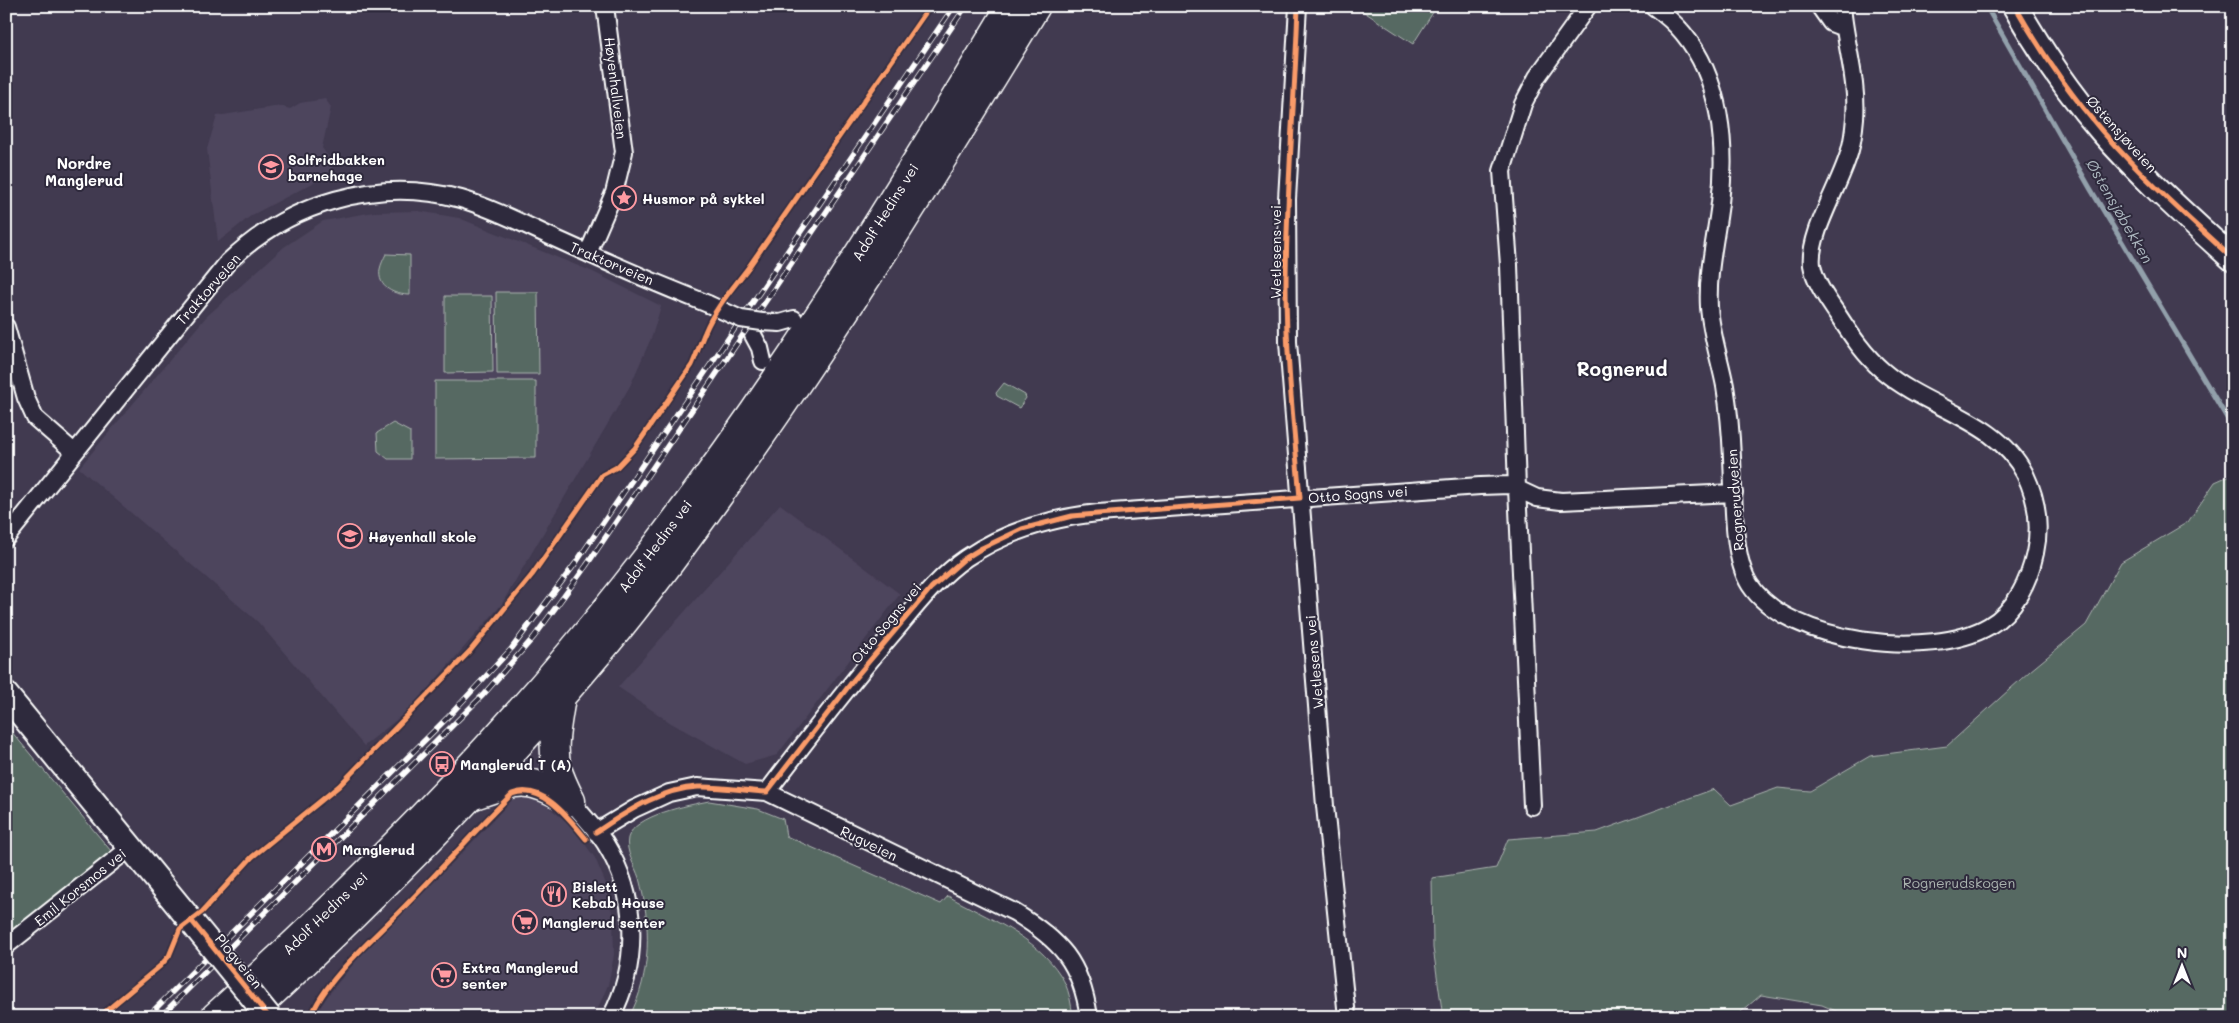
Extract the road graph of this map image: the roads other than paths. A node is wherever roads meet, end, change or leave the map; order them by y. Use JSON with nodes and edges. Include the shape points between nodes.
{"nodes":[{"id":1,"x":606,"y":6,"type":"edge"},
{"id":2,"x":1010,"y":6,"type":"edge"},
{"id":3,"x":1036,"y":6,"type":"edge"},
{"id":4,"x":1298,"y":6,"type":"edge"},
{"id":5,"x":1588,"y":6,"type":"edge"},
{"id":6,"x":1653,"y":6,"type":"edge"},
{"id":7,"x":1819,"y":6,"type":"edge"},
{"id":8,"x":1842,"y":6,"type":"edge"},
{"id":9,"x":2014,"y":6,"type":"edge"},
{"id":10,"x":1844,"y":28,"type":"junction"},
{"id":11,"x":588,"y":254,"type":"junction"},
{"id":12,"x":2233,"y":259,"type":"edge"},
{"id":13,"x":823,"y":308,"type":"junction"},
{"id":14,"x":794,"y":319,"type":"joint"},
{"id":15,"x":6,"y":326,"type":"edge"},
{"id":16,"x":757,"y":328,"type":"junction"},
{"id":17,"x":763,"y":361,"type":"joint"},
{"id":18,"x":764,"y":395,"type":"junction"},
{"id":19,"x":74,"y":452,"type":"junction"},
{"id":20,"x":1517,"y":488,"type":"junction"},
{"id":21,"x":1734,"y":493,"type":"junction"},
{"id":22,"x":1300,"y":498,"type":"junction"},
{"id":23,"x":6,"y":538,"type":"edge"},
{"id":24,"x":6,"y":695,"type":"edge"},
{"id":25,"x":561,"y":696,"type":"junction"},
{"id":26,"x":767,"y":792,"type":"junction"},
{"id":27,"x":470,"y":796,"type":"junction"},
{"id":28,"x":571,"y":801,"type":"junction"},
{"id":29,"x":1532,"y":806,"type":"dead end"},
{"id":30,"x":596,"y":832,"type":"junction"},
{"id":31,"x":131,"y":847,"type":"junction"},
{"id":32,"x":6,"y":946,"type":"edge"},
{"id":33,"x":215,"y":1017,"type":"edge"},
{"id":34,"x":246,"y":1017,"type":"edge"},
{"id":35,"x":269,"y":1017,"type":"edge"},
{"id":36,"x":611,"y":1017,"type":"edge"},
{"id":37,"x":1089,"y":1017,"type":"edge"},
{"id":38,"x":1347,"y":1017,"type":"edge"}],
"edges":[{"from":1,"to":11,"type":"street","name":"Høyenhallveien","via":[[624,152],[614,193]]},
{"from":2,"to":13,"type":"highway","name":"Adolf Hedins vei","via":[[857,258]]},
{"from":3,"to":25,"type":"highway","name":"Adolf Hedins vei","via":[[911,209],[793,389],[645,594]]},
{"from":4,"to":22,"type":"street","name":"Wetlesens vei","via":[[1287,190],[1286,289]]},
{"from":5,"to":20,"type":"street","via":[[1537,77],[1524,104],[1502,171],[1509,265]]},
{"from":6,"to":21,"type":"street","name":"Rognerudveien","via":[[1684,34],[1696,53],[1713,94],[1720,124],[1722,184],[1709,279],[1709,305],[1730,425]]},
{"from":7,"to":10,"type":"street","via":[[1831,23]]},
{"from":8,"to":10,"type":"street","name":"Rognerudveien"},
{"from":9,"to":12,"type":"street","name":"Østensjøveien","via":[[2076,100],[2102,131],[2163,195]]},
{"from":10,"to":21,"type":"street","name":"Rognerudveien","via":[[1853,81],[1855,118],[1850,151],[1813,251],[1816,276],[1843,323],[1864,352],[1886,374],[1979,427],[1996,439],[2018,463],[2036,502],[2038,540],[2033,565],[2013,604],[1997,621],[1978,632],[1936,642],[1906,643],[1826,634],[1790,620],[1763,600],[1750,585],[1738,550]]},
{"from":11,"to":16,"type":"street","name":"Traktorveien","bridge":true},
{"from":11,"to":19,"type":"street","name":"Traktorveien","via":[[482,206],[442,195],[378,192],[320,204],[277,224],[228,262]]},
{"from":13,"to":14,"type":"highway"},
{"from":13,"to":18,"type":"highway","name":"Adolf Hedins vei"},
{"from":14,"to":16,"type":"street"},
{"from":15,"to":19,"type":"street","via":[[26,398],[35,418]]},
{"from":16,"to":17,"type":"street","name":"Traktorveien"},
{"from":17,"to":18,"type":"highway"},
{"from":18,"to":33,"type":"highway","name":"Adolf Hedins vei","via":[[626,586],[489,747],[342,898]]},
{"from":19,"to":23,"type":"street","name":"Traktorveien"},
{"from":20,"to":21,"type":"street","name":"Otto Sogns vei","via":[[1537,498],[1561,501]]},
{"from":20,"to":22,"type":"street","name":"Otto Sogns vei","via":[[1509,485],[1480,486]]},
{"from":20,"to":29,"type":"street"},
{"from":22,"to":26,"type":"street","name":"Otto Sogns vei","via":[[1072,516],[1022,529],[982,548],[931,588],[855,678]]},
{"from":22,"to":38,"type":"street","name":"Wetlesens vei"},
{"from":24,"to":31,"type":"street","name":"Plogveien"},
{"from":25,"to":27,"type":"highway","name":"Adolf Hedins vei"},
{"from":25,"to":28,"type":"highway","via":[[555,758]]},
{"from":26,"to":30,"type":"street","name":"Rugveien","via":[[697,787],[669,792]]},
{"from":26,"to":37,"type":"street","name":"Rugveien","via":[[1037,926],[1074,965],[1086,997]]},
{"from":27,"to":28,"type":"highway","via":[[522,781],[540,785]]},
{"from":27,"to":34,"type":"highway","name":"Adolf Hedins vei","via":[[363,906]]},
{"from":28,"to":30,"type":"street"},
{"from":30,"to":36,"type":"street","via":[[622,879],[630,916],[631,948],[626,978]]},
{"from":31,"to":32,"type":"street","name":"Emil Korsmos vei"},
{"from":31,"to":35,"type":"street","name":"Plogveien","bridge":true}]}
